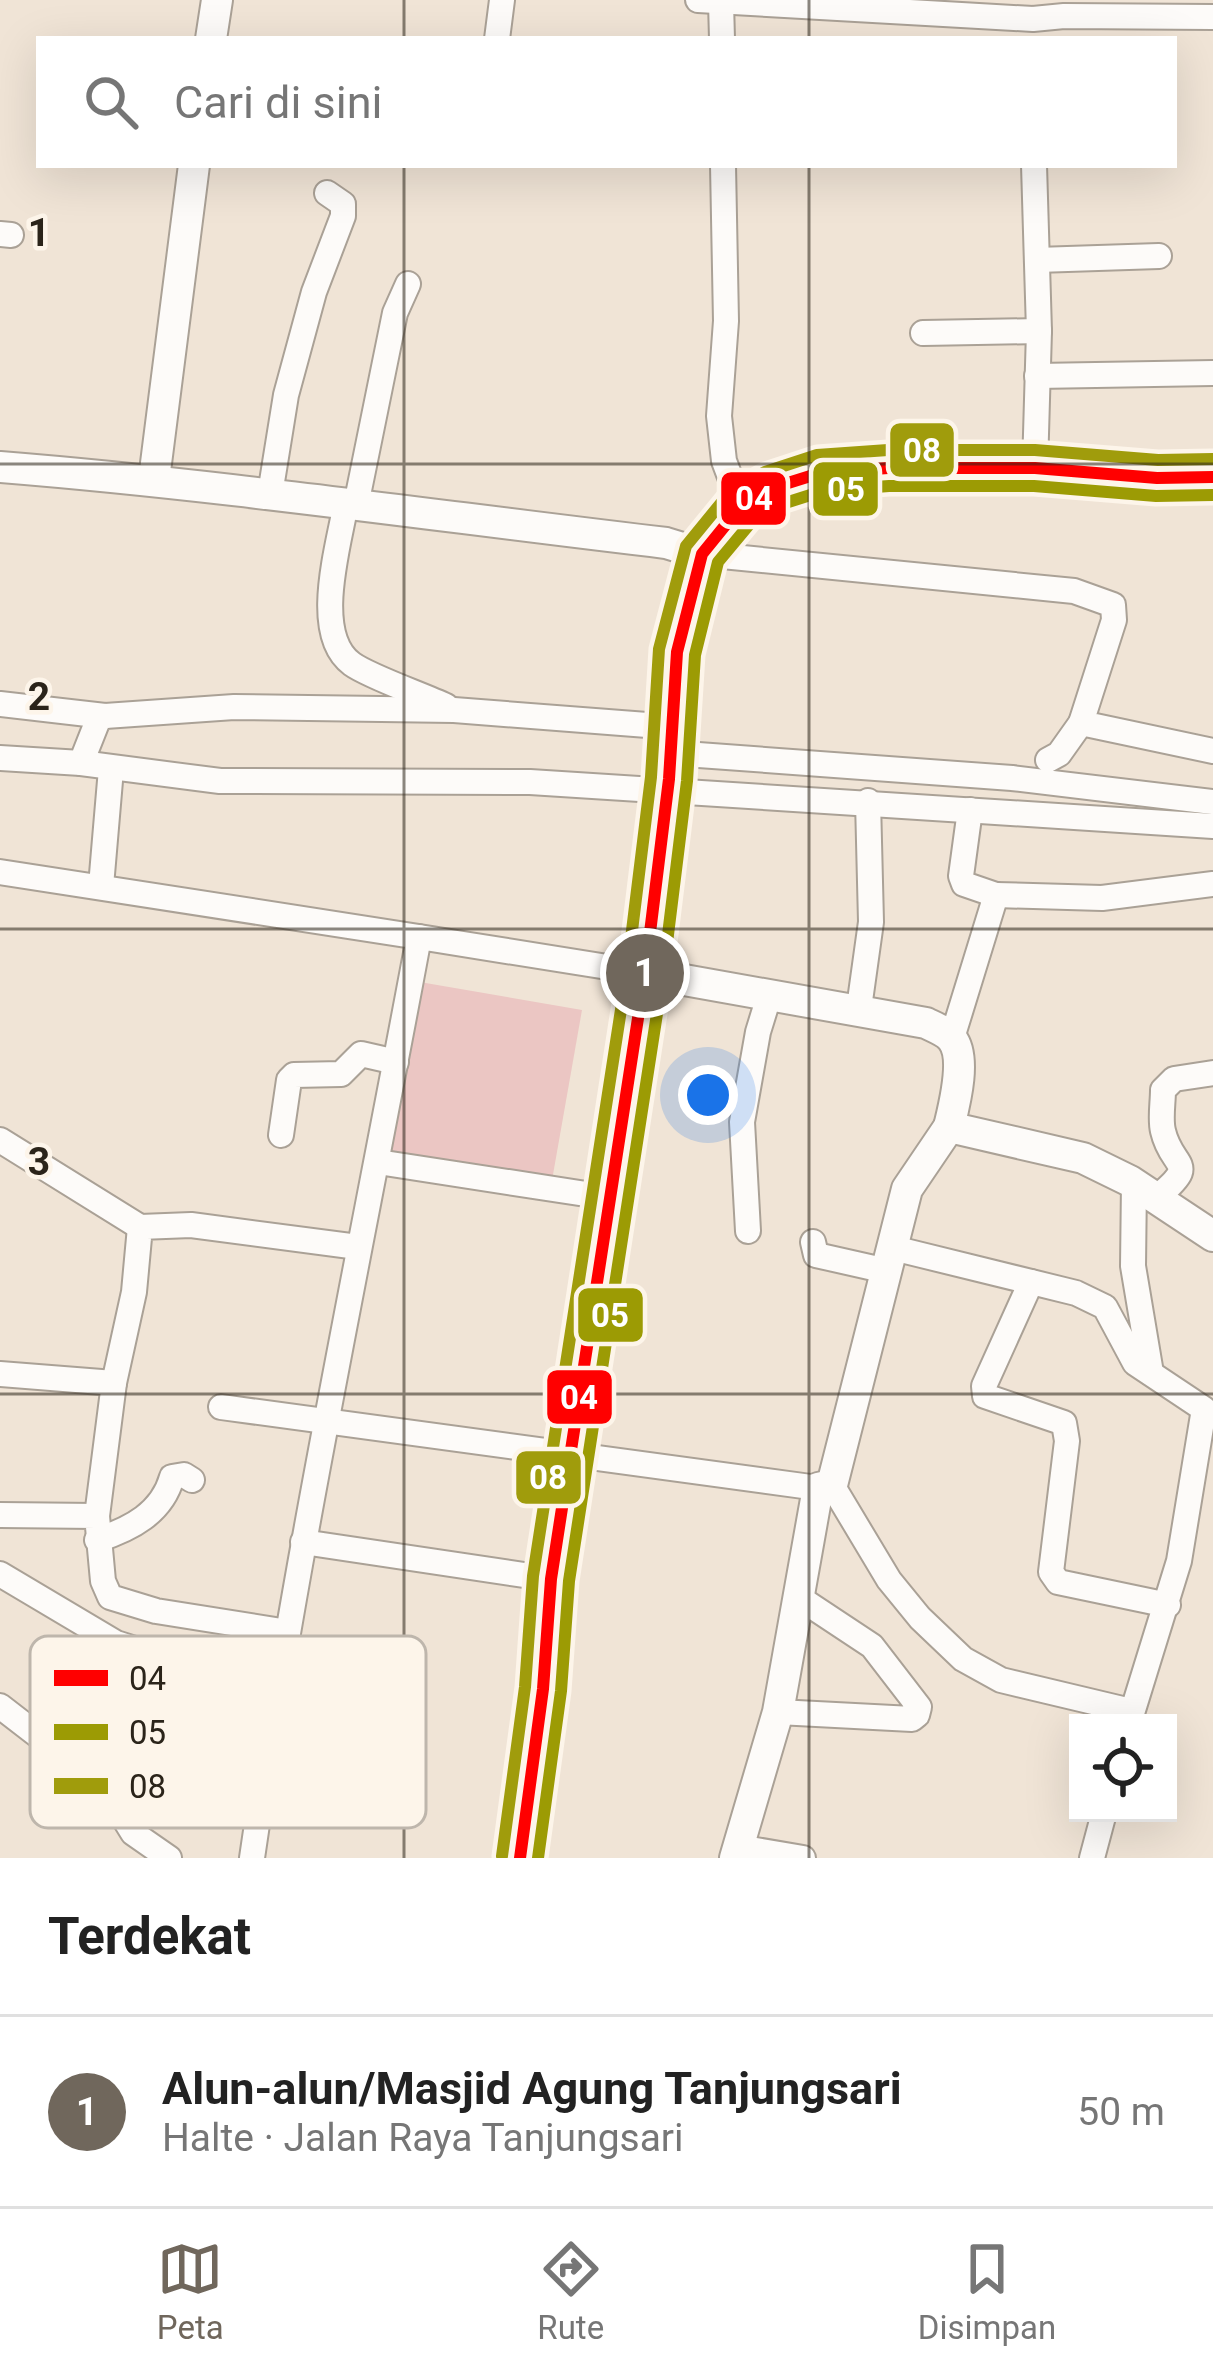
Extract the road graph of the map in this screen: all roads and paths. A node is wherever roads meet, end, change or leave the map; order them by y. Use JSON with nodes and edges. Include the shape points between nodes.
{"nodes":[{"id":1,"x":217,"y":0,"type":"edge"},
{"id":2,"x":502,"y":0,"type":"edge"},
{"id":3,"x":723,"y":2,"type":"edge"},
{"id":4,"x":891,"y":6,"type":"edge"},
{"id":5,"x":1070,"y":8,"type":"edge"},
{"id":6,"x":1213,"y":17,"type":"edge"},
{"id":7,"x":1033,"y":29,"type":"edge"},
{"id":8,"x":211,"y":36,"type":"edge"},
{"id":9,"x":497,"y":36,"type":"edge"},
{"id":10,"x":722,"y":36,"type":"edge"},
{"id":11,"x":194,"y":168,"type":"edge"},
{"id":12,"x":723,"y":168,"type":"edge"},
{"id":13,"x":1034,"y":168,"type":"edge"},
{"id":14,"x":327,"y":194,"type":"dead end"},
{"id":15,"x":1159,"y":256,"type":"dead end"},
{"id":16,"x":1037,"y":260,"type":"junction"},
{"id":17,"x":408,"y":284,"type":"dead end"},
{"id":18,"x":1039,"y":331,"type":"junction"},
{"id":19,"x":923,"y":333,"type":"dead end"},
{"id":20,"x":1213,"y":373,"type":"edge"},
{"id":21,"x":1037,"y":376,"type":"junction"},
{"id":22,"x":0,"y":466,"type":"edge"},
{"id":23,"x":1035,"y":467,"type":"junction"},
{"id":24,"x":1213,"y":477,"type":"edge"},
{"id":25,"x":154,"y":479,"type":"junction"},
{"id":26,"x":270,"y":494,"type":"junction"},
{"id":27,"x":351,"y":504,"type":"junction"},
{"id":28,"x":741,"y":506,"type":"junction"},
{"id":29,"x":702,"y":554,"type":"junction"},
{"id":30,"x":0,"y":704,"type":"edge"},
{"id":31,"x":454,"y":710,"type":"junction"},
{"id":32,"x":105,"y":716,"type":"junction"},
{"id":33,"x":1082,"y":724,"type":"junction"},
{"id":34,"x":1213,"y":751,"type":"edge"},
{"id":35,"x":0,"y":758,"type":"edge"},
{"id":36,"x":1048,"y":760,"type":"dead end"},
{"id":37,"x":81,"y":763,"type":"junction"},
{"id":38,"x":670,"y":765,"type":"junction"},
{"id":39,"x":111,"y":769,"type":"junction"},
{"id":40,"x":868,"y":801,"type":"junction"},
{"id":41,"x":1213,"y":802,"type":"edge"},
{"id":42,"x":970,"y":810,"type":"junction"},
{"id":43,"x":1213,"y":826,"type":"edge"},
{"id":44,"x":0,"y":872,"type":"edge"},
{"id":45,"x":1213,"y":884,"type":"edge"},
{"id":46,"x":101,"y":886,"type":"junction"},
{"id":47,"x":996,"y":895,"type":"junction"},
{"id":48,"x":419,"y":937,"type":"junction"},
{"id":49,"x":645,"y":973,"type":"junction"},
{"id":50,"x":770,"y":994,"type":"junction"},
{"id":51,"x":859,"y":1008,"type":"junction"},
{"id":52,"x":952,"y":1038,"type":"junction"},
{"id":53,"x":396,"y":1062,"type":"junction"},
{"id":54,"x":1213,"y":1073,"type":"edge"},
{"id":55,"x":949,"y":1127,"type":"junction"},
{"id":56,"x":281,"y":1135,"type":"dead end"},
{"id":57,"x":0,"y":1140,"type":"edge"},
{"id":58,"x":378,"y":1162,"type":"junction"},
{"id":59,"x":1145,"y":1191,"type":"junction"},
{"id":60,"x":612,"y":1198,"type":"junction"},
{"id":61,"x":140,"y":1227,"type":"junction"},
{"id":62,"x":748,"y":1231,"type":"dead end"},
{"id":63,"x":1213,"y":1236,"type":"edge"},
{"id":64,"x":813,"y":1242,"type":"dead end"},
{"id":65,"x":358,"y":1247,"type":"junction"},
{"id":66,"x":890,"y":1259,"type":"junction"},
{"id":67,"x":1031,"y":1282,"type":"junction"},
{"id":68,"x":0,"y":1373,"type":"edge"},
{"id":69,"x":1150,"y":1373,"type":"junction"},
{"id":70,"x":114,"y":1383,"type":"junction"},
{"id":71,"x":221,"y":1407,"type":"dead end"},
{"id":72,"x":325,"y":1419,"type":"junction"},
{"id":73,"x":572,"y":1455,"type":"junction"},
{"id":74,"x":192,"y":1480,"type":"dead end"},
{"id":75,"x":825,"y":1487,"type":"junction"},
{"id":76,"x":0,"y":1515,"type":"edge"},
{"id":77,"x":97,"y":1528,"type":"junction"},
{"id":78,"x":303,"y":1542,"type":"junction"},
{"id":79,"x":0,"y":1574,"type":"edge"},
{"id":80,"x":551,"y":1579,"type":"junction"},
{"id":81,"x":798,"y":1597,"type":"junction"},
{"id":82,"x":1168,"y":1605,"type":"junction"},
{"id":83,"x":288,"y":1632,"type":"junction"},
{"id":84,"x":106,"y":1636,"type":"edge"},
{"id":85,"x":287,"y":1636,"type":"edge"},
{"id":86,"x":0,"y":1706,"type":"edge"},
{"id":87,"x":778,"y":1712,"type":"junction"},
{"id":88,"x":1119,"y":1714,"type":"edge"},
{"id":89,"x":1131,"y":1714,"type":"edge"},
{"id":90,"x":30,"y":1727,"type":"edge"},
{"id":91,"x":1102,"y":1822,"type":"edge"},
{"id":92,"x":130,"y":1828,"type":"edge"},
{"id":93,"x":257,"y":1828,"type":"edge"},
{"id":94,"x":737,"y":1853,"type":"edge"},
{"id":95,"x":169,"y":1858,"type":"edge"},
{"id":96,"x":253,"y":1858,"type":"edge"},
{"id":97,"x":520,"y":1858,"type":"edge"},
{"id":98,"x":803,"y":1858,"type":"edge"},
{"id":99,"x":1092,"y":1858,"type":"edge"}],
"edges":[{"from":1,"to":8,"type":"street"},
{"from":2,"to":9,"type":"street"},
{"from":3,"to":4,"type":"street"},
{"from":3,"to":10,"type":"street"},
{"from":4,"to":7,"type":"street"},
{"from":5,"to":6,"type":"street"},
{"from":5,"to":7,"type":"street"},
{"from":11,"to":25,"type":"street"},
{"from":12,"to":28,"type":"street","via":[[719,416]]},
{"from":13,"to":16,"type":"street"},
{"from":14,"to":26,"type":"street","via":[[344,216],[286,395]]},
{"from":15,"to":16,"type":"street"},
{"from":16,"to":18,"type":"street"},
{"from":17,"to":27,"type":"street"},
{"from":18,"to":19,"type":"street"},
{"from":18,"to":21,"type":"street"},
{"from":20,"to":21,"type":"street"},
{"from":21,"to":23,"type":"street"},
{"from":22,"to":25,"type":"street"},
{"from":23,"to":24,"type":"highway"},
{"from":23,"to":28,"type":"highway","via":[[820,473]]},
{"from":25,"to":26,"type":"street"},
{"from":26,"to":27,"type":"street"},
{"from":27,"to":29,"type":"street"},
{"from":27,"to":31,"type":"street","via":[[331,596],[333,640],[353,665]]},
{"from":28,"to":29,"type":"highway"},
{"from":29,"to":33,"type":"street","via":[[1103,598],[1113,604],[1114,620]]},
{"from":29,"to":38,"type":"highway","via":[[677,652]]},
{"from":30,"to":32,"type":"street"},
{"from":31,"to":32,"type":"street","via":[[234,707]]},
{"from":31,"to":38,"type":"street"},
{"from":32,"to":37,"type":"street"},
{"from":33,"to":34,"type":"street"},
{"from":33,"to":36,"type":"street"},
{"from":35,"to":37,"type":"street"},
{"from":37,"to":39,"type":"street"},
{"from":38,"to":41,"type":"street","via":[[1012,778]]},
{"from":38,"to":49,"type":"highway"},
{"from":39,"to":40,"type":"street","via":[[220,782],[530,782]]},
{"from":39,"to":46,"type":"street"},
{"from":40,"to":42,"type":"street"},
{"from":40,"to":51,"type":"street","via":[[871,922]]},
{"from":42,"to":43,"type":"street"},
{"from":42,"to":47,"type":"street","via":[[961,876],[969,889]]},
{"from":44,"to":46,"type":"street"},
{"from":45,"to":47,"type":"street","via":[[1102,898]]},
{"from":46,"to":48,"type":"street"},
{"from":47,"to":52,"type":"street"},
{"from":48,"to":49,"type":"street"},
{"from":48,"to":53,"type":"street"},
{"from":49,"to":50,"type":"street"},
{"from":49,"to":60,"type":"highway"},
{"from":50,"to":51,"type":"street"},
{"from":50,"to":62,"type":"street","via":[[742,1122]]},
{"from":51,"to":52,"type":"street","via":[[911,1017]]},
{"from":52,"to":55,"type":"street","via":[[958,1089]]},
{"from":53,"to":56,"type":"street","via":[[361,1054],[341,1074],[294,1075]]},
{"from":53,"to":58,"type":"street"},
{"from":54,"to":59,"type":"street","via":[[1174,1079],[1163,1090],[1162,1126],[1181,1170],[1178,1180]]},
{"from":55,"to":59,"type":"street","via":[[1083,1157]]},
{"from":55,"to":66,"type":"street","via":[[907,1189]]},
{"from":57,"to":61,"type":"street"},
{"from":58,"to":60,"type":"street"},
{"from":58,"to":65,"type":"street"},
{"from":59,"to":63,"type":"street"},
{"from":59,"to":69,"type":"street","via":[[1133,1266]]},
{"from":60,"to":73,"type":"highway"},
{"from":61,"to":65,"type":"street","via":[[191,1225]]},
{"from":61,"to":70,"type":"street"},
{"from":64,"to":66,"type":"street","via":[[826,1259]]},
{"from":65,"to":72,"type":"street"},
{"from":66,"to":67,"type":"street"},
{"from":66,"to":75,"type":"street"},
{"from":67,"to":69,"type":"street","via":[[1098,1302],[1128,1355]]},
{"from":67,"to":82,"type":"street","via":[[984,1386],[985,1396],[1064,1424],[1051,1572],[1058,1582]]},
{"from":68,"to":70,"type":"street"},
{"from":69,"to":82,"type":"street","via":[[1204,1408]]},
{"from":70,"to":77,"type":"street"},
{"from":71,"to":72,"type":"street"},
{"from":72,"to":73,"type":"street"},
{"from":72,"to":78,"type":"street"},
{"from":73,"to":75,"type":"street"},
{"from":73,"to":80,"type":"highway"},
{"from":74,"to":77,"type":"street","via":[[172,1477],[155,1510],[121,1532]]},
{"from":75,"to":81,"type":"street"},
{"from":75,"to":88,"type":"street","via":[[889,1580],[963,1659],[1000,1680]]},
{"from":76,"to":77,"type":"street"},
{"from":77,"to":83,"type":"street","via":[[110,1597]]},
{"from":78,"to":80,"type":"street"},
{"from":78,"to":83,"type":"street"},
{"from":79,"to":84,"type":"street"},
{"from":80,"to":97,"type":"highway"},
{"from":81,"to":87,"type":"street"},
{"from":81,"to":87,"type":"street","via":[[872,1646],[919,1707],[912,1719]]},
{"from":82,"to":89,"type":"street"},
{"from":83,"to":85,"type":"street"},
{"from":86,"to":90,"type":"street"},
{"from":87,"to":94,"type":"street"},
{"from":91,"to":99,"type":"street"},
{"from":92,"to":95,"type":"street"},
{"from":93,"to":96,"type":"street"},
{"from":94,"to":98,"type":"street"}]}
